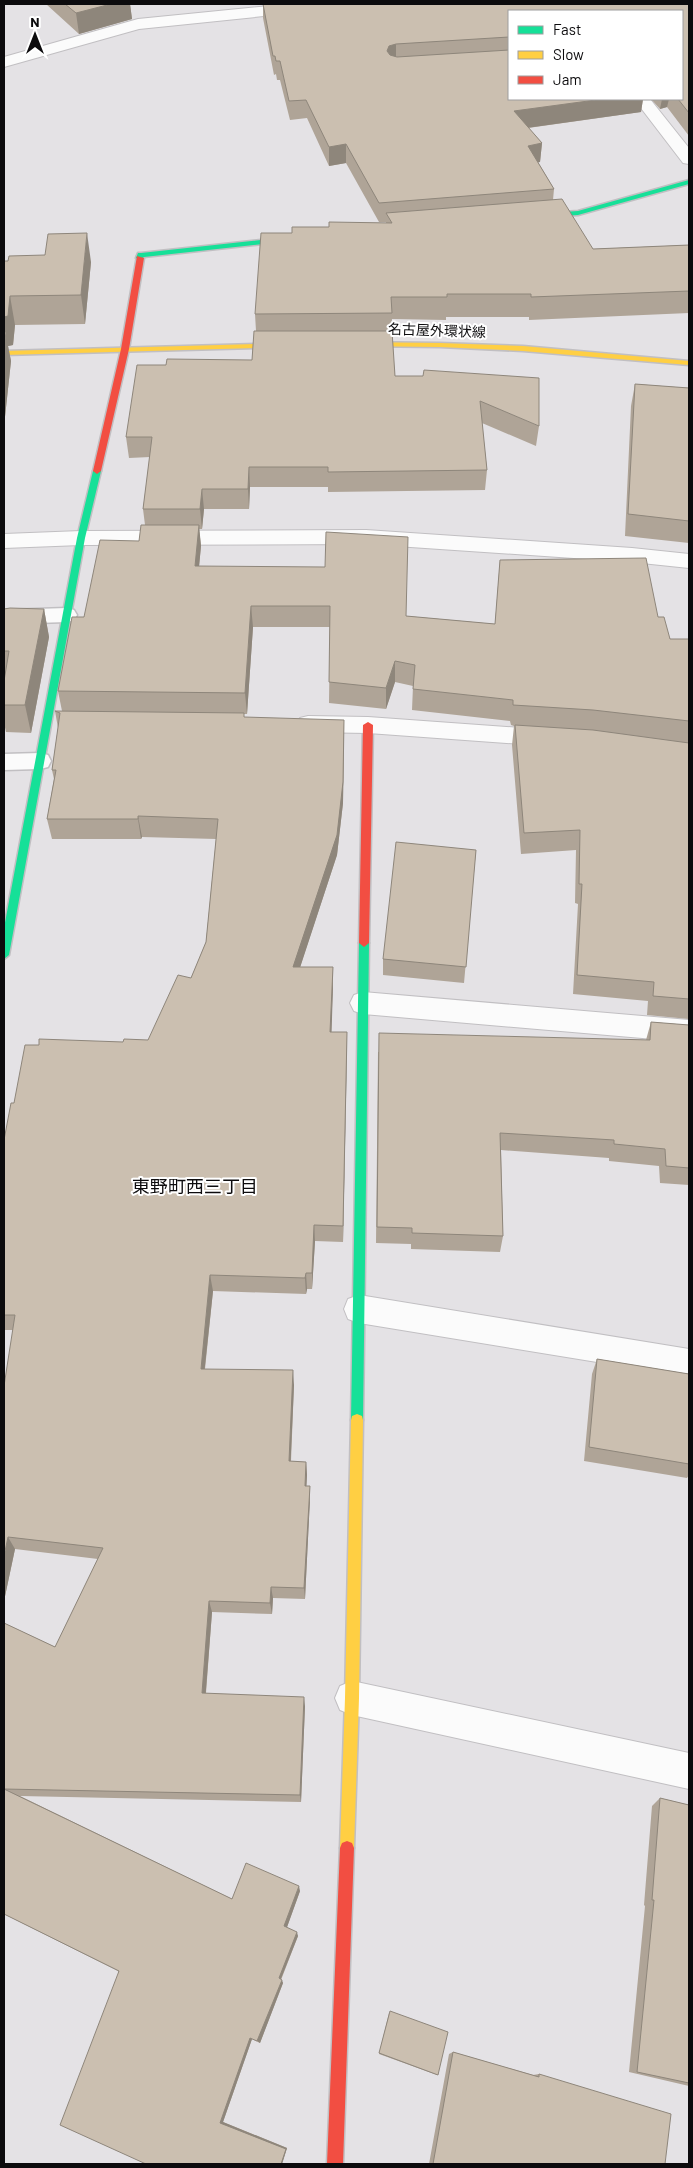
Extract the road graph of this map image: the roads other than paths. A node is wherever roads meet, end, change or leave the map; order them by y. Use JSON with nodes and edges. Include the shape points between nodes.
{"nodes":[{"id":1,"x":332,"y":4,"type":"edge"},
{"id":2,"x":225,"y":9,"type":"edge"},
{"id":3,"x":4,"y":62,"type":"edge"},
{"id":4,"x":643,"y":100,"type":"edge"},
{"id":5,"x":683,"y":142,"type":"edge"},
{"id":6,"x":689,"y":159,"type":"edge"},
{"id":7,"x":689,"y":182,"type":"edge"},
{"id":8,"x":522,"y":217,"type":"edge"},
{"id":9,"x":309,"y":237,"type":"edge"},
{"id":10,"x":303,"y":344,"type":"edge"},
{"id":11,"x":342,"y":344,"type":"edge"},
{"id":12,"x":125,"y":350,"type":"junction"},
{"id":13,"x":4,"y":353,"type":"edge"},
{"id":14,"x":689,"y":364,"type":"edge"},
{"id":15,"x":81,"y":538,"type":"junction"},
{"id":16,"x":4,"y":541,"type":"edge"},
{"id":17,"x":689,"y":561,"type":"edge"},
{"id":18,"x":67,"y":615,"type":"junction"},
{"id":19,"x":4,"y":617,"type":"edge"},
{"id":20,"x":290,"y":724,"type":"edge"},
{"id":21,"x":368,"y":724,"type":"junction"},
{"id":22,"x":570,"y":740,"type":"edge"},
{"id":23,"x":40,"y":761,"type":"junction"},
{"id":24,"x":4,"y":762,"type":"edge"},
{"id":25,"x":6,"y":926,"type":"edge"},
{"id":26,"x":4,"y":955,"type":"edge"},
{"id":27,"x":363,"y":1003,"type":"junction"},
{"id":28,"x":689,"y":1031,"type":"edge"},
{"id":29,"x":359,"y":1309,"type":"junction"},
{"id":30,"x":689,"y":1363,"type":"edge"},
{"id":31,"x":352,"y":1698,"type":"junction"},
{"id":32,"x":689,"y":1771,"type":"edge"},
{"id":33,"x":335,"y":2164,"type":"edge"}],
"edges":[{"from":1,"to":2,"type":"street"},
{"from":2,"to":3,"type":"street","via":[[138,24]]},
{"from":4,"to":5,"type":"street"},
{"from":5,"to":6,"type":"street"},
{"from":7,"to":8,"type":"street","via":[[578,213]]},
{"from":9,"to":12,"type":"street","via":[[141,255]]},
{"from":10,"to":12,"type":"street"},
{"from":11,"to":14,"type":"street","name":"名古屋外環状線","via":[[474,346]]},
{"from":12,"to":13,"type":"street"},
{"from":12,"to":15,"type":"street"},
{"from":15,"to":16,"type":"street"},
{"from":15,"to":17,"type":"street","via":[[366,537]]},
{"from":15,"to":18,"type":"street"},
{"from":18,"to":19,"type":"lane"},
{"from":18,"to":23,"type":"street","via":[[56,722]]},
{"from":20,"to":21,"type":"street"},
{"from":21,"to":22,"type":"street"},
{"from":21,"to":27,"type":"street"},
{"from":23,"to":24,"type":"lane"},
{"from":23,"to":25,"type":"street"},
{"from":25,"to":26,"type":"street"},
{"from":27,"to":28,"type":"street"},
{"from":27,"to":29,"type":"street"},
{"from":29,"to":30,"type":"street"},
{"from":29,"to":31,"type":"street"},
{"from":31,"to":32,"type":"street"},
{"from":31,"to":33,"type":"street"}]}
